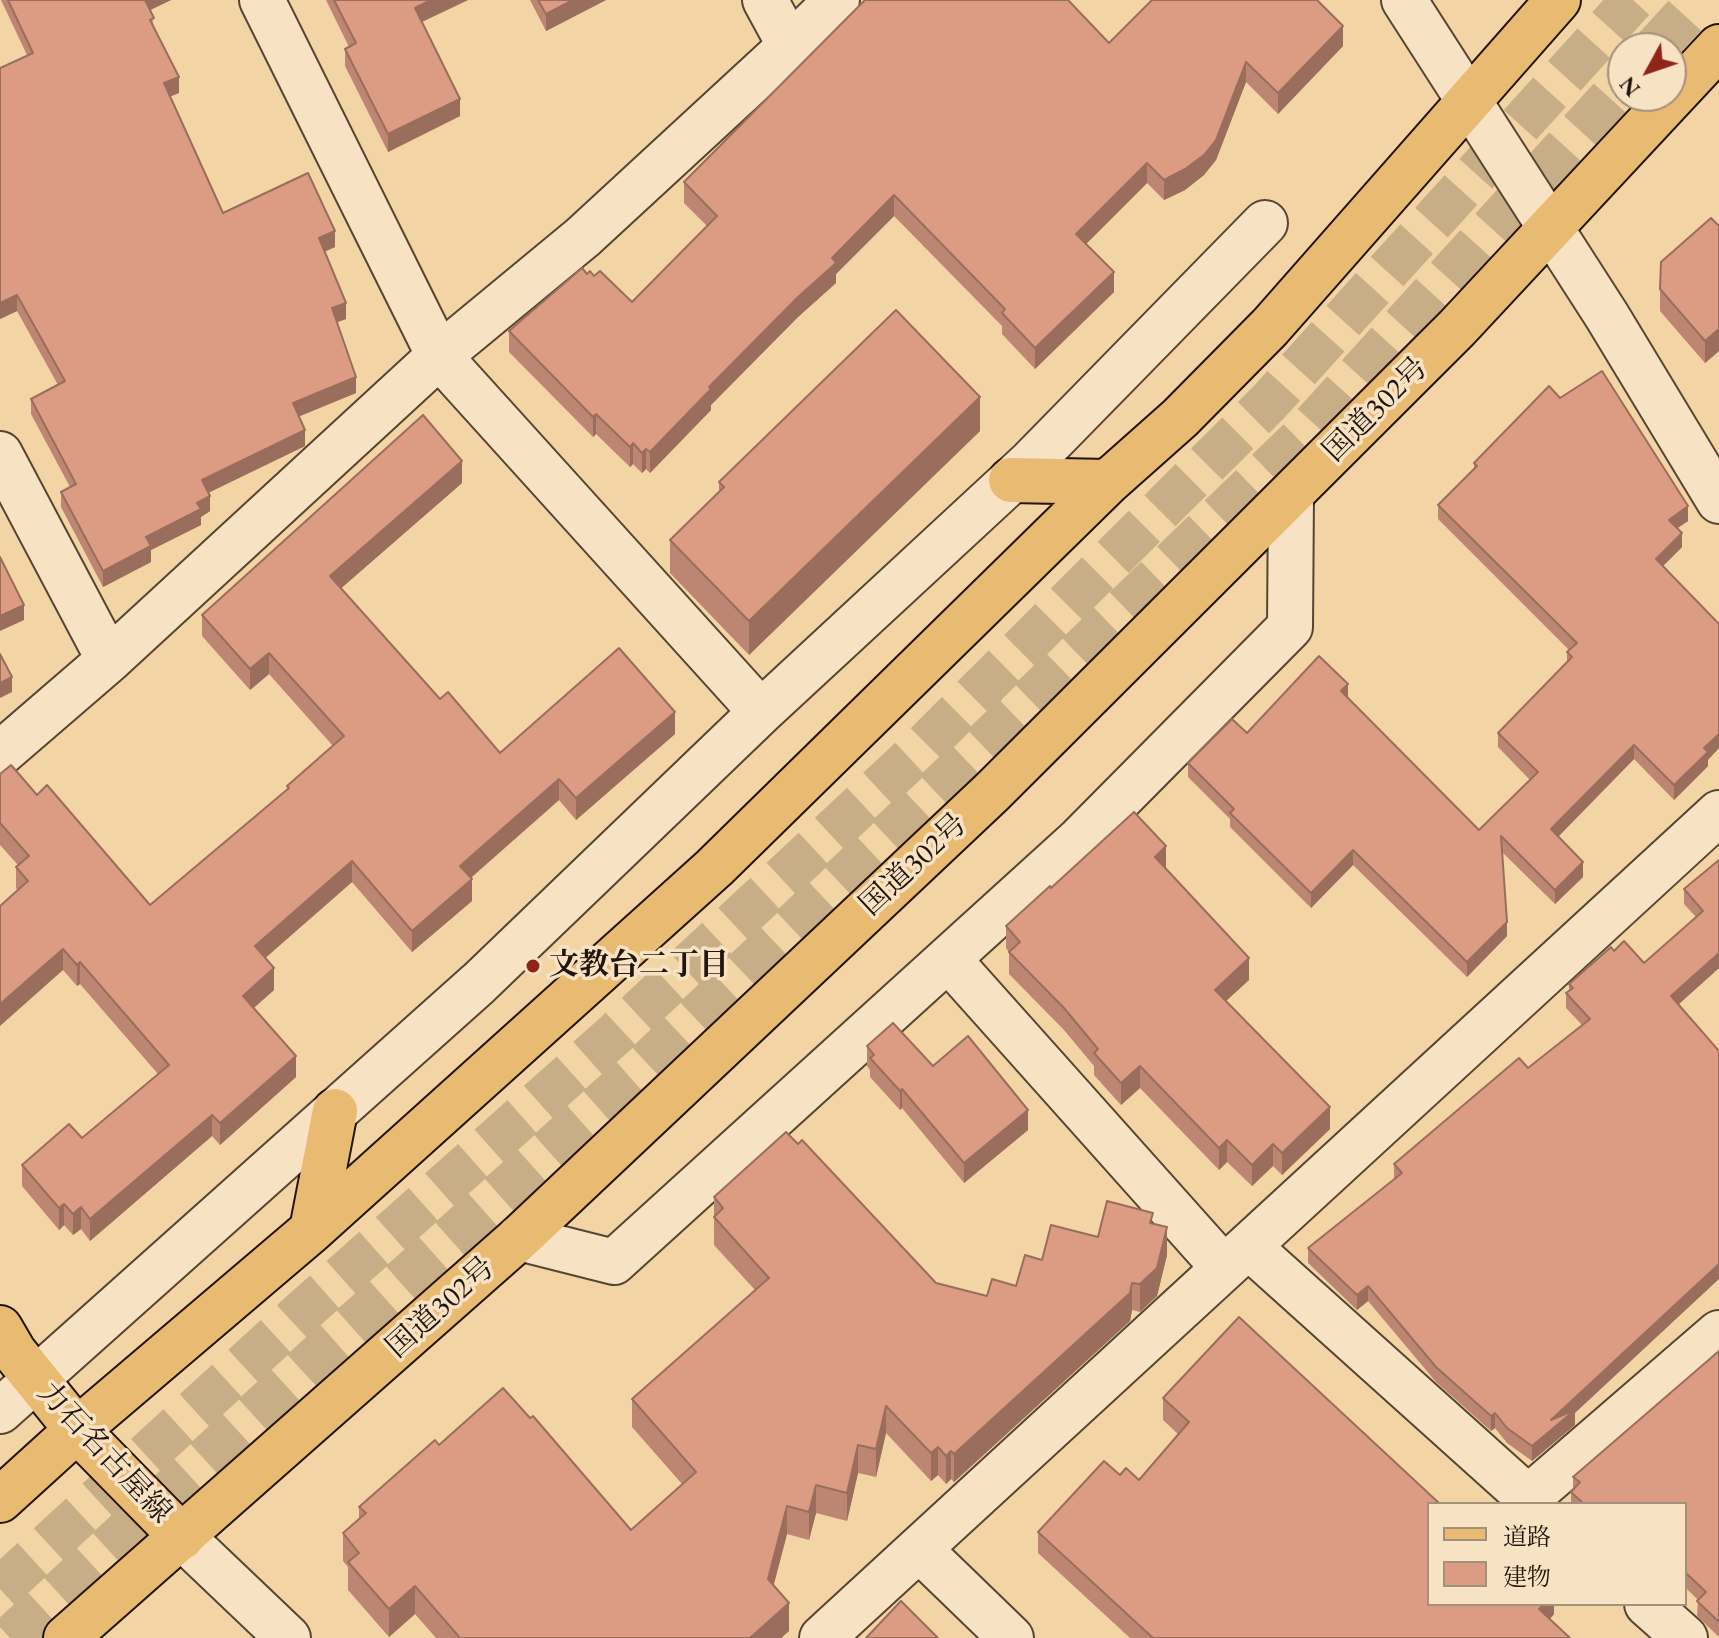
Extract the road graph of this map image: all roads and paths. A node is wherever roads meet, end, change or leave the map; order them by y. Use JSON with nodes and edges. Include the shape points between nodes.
{"nodes":[{"id":1,"x":262,"y":0,"type":"edge"},
{"id":2,"x":765,"y":0,"type":"edge"},
{"id":3,"x":837,"y":0,"type":"edge"},
{"id":4,"x":1404,"y":0,"type":"edge"},
{"id":5,"x":1558,"y":0,"type":"edge"},
{"id":6,"x":790,"y":46,"type":"junction"},
{"id":7,"x":1719,"y":47,"type":"edge"},
{"id":8,"x":1469,"y":100,"type":"junction"},
{"id":9,"x":1265,"y":223,"type":"dead end"},
{"id":10,"x":1551,"y":229,"type":"junction"},
{"id":11,"x":439,"y":356,"type":"junction"},
{"id":12,"x":0,"y":454,"type":"edge"},
{"id":13,"x":1011,"y":480,"type":"junction"},
{"id":14,"x":1108,"y":482,"type":"junction"},
{"id":15,"x":1291,"y":495,"type":"junction"},
{"id":16,"x":1719,"y":501,"type":"edge"},
{"id":17,"x":109,"y":660,"type":"junction"},
{"id":18,"x":761,"y":712,"type":"junction"},
{"id":19,"x":0,"y":754,"type":"edge"},
{"id":20,"x":1719,"y":813,"type":"edge"},
{"id":21,"x":948,"y":959,"type":"junction"},
{"id":22,"x":335,"y":1111,"type":"junction"},
{"id":23,"x":312,"y":1230,"type":"junction"},
{"id":24,"x":519,"y":1238,"type":"junction"},
{"id":25,"x":1236,"y":1257,"type":"junction"},
{"id":26,"x":0,"y":1328,"type":"edge"},
{"id":27,"x":1719,"y":1333,"type":"edge"},
{"id":28,"x":36,"y":1380,"type":"junction"},
{"id":29,"x":0,"y":1411,"type":"edge"},
{"id":30,"x":77,"y":1430,"type":"junction"},
{"id":31,"x":0,"y":1500,"type":"edge"},
{"id":32,"x":1532,"y":1501,"type":"edge"},
{"id":33,"x":182,"y":1537,"type":"junction"},
{"id":34,"x":919,"y":1549,"type":"junction"},
{"id":35,"x":1649,"y":1606,"type":"edge"},
{"id":36,"x":66,"y":1638,"type":"edge"},
{"id":37,"x":288,"y":1638,"type":"edge"},
{"id":38,"x":822,"y":1638,"type":"edge"},
{"id":39,"x":1011,"y":1638,"type":"edge"},
{"id":40,"x":1685,"y":1638,"type":"edge"}],
"edges":[{"from":1,"to":11,"type":"street"},
{"from":2,"to":6,"type":"street"},
{"from":3,"to":6,"type":"street"},
{"from":4,"to":8,"type":"street"},
{"from":5,"to":8,"type":"main road"},
{"from":6,"to":11,"type":"street","via":[[583,237]]},
{"from":7,"to":10,"type":"main road","name":"国道302号"},
{"from":8,"to":10,"type":"street"},
{"from":8,"to":14,"type":"main road","via":[[1270,327]]},
{"from":9,"to":13,"type":"street"},
{"from":10,"to":15,"type":"main road","name":"国道302号"},
{"from":10,"to":16,"type":"street"},
{"from":11,"to":17,"type":"street"},
{"from":11,"to":18,"type":"street"},
{"from":12,"to":17,"type":"street"},
{"from":13,"to":14,"type":"main road"},
{"from":13,"to":18,"type":"street"},
{"from":14,"to":23,"type":"main road","via":[[714,868]]},
{"from":15,"to":21,"type":"street","via":[[1290,627],[1080,839]]},
{"from":15,"to":24,"type":"main road","name":"国道302号","via":[[992,792]]},
{"from":17,"to":19,"type":"street"},
{"from":18,"to":22,"type":"street","via":[[479,983]]},
{"from":20,"to":25,"type":"street"},
{"from":21,"to":24,"type":"street","via":[[614,1262]]},
{"from":21,"to":25,"type":"street"},
{"from":22,"to":23,"type":"main road"},
{"from":22,"to":28,"type":"street"},
{"from":23,"to":30,"type":"main road"},
{"from":24,"to":33,"type":"main road","name":"国道302号"},
{"from":25,"to":32,"type":"street"},
{"from":25,"to":34,"type":"street"},
{"from":26,"to":28,"type":"main road","name":"力石名古屋線"},
{"from":27,"to":32,"type":"street"},
{"from":28,"to":29,"type":"street"},
{"from":28,"to":30,"type":"main road","name":"力石名古屋線"},
{"from":30,"to":31,"type":"main road"},
{"from":30,"to":33,"type":"main road","name":"力石名古屋線"},
{"from":33,"to":36,"type":"main road","name":"国道302号"},
{"from":33,"to":37,"type":"street"},
{"from":34,"to":38,"type":"street"},
{"from":34,"to":39,"type":"street"},
{"from":35,"to":40,"type":"street"}]}
